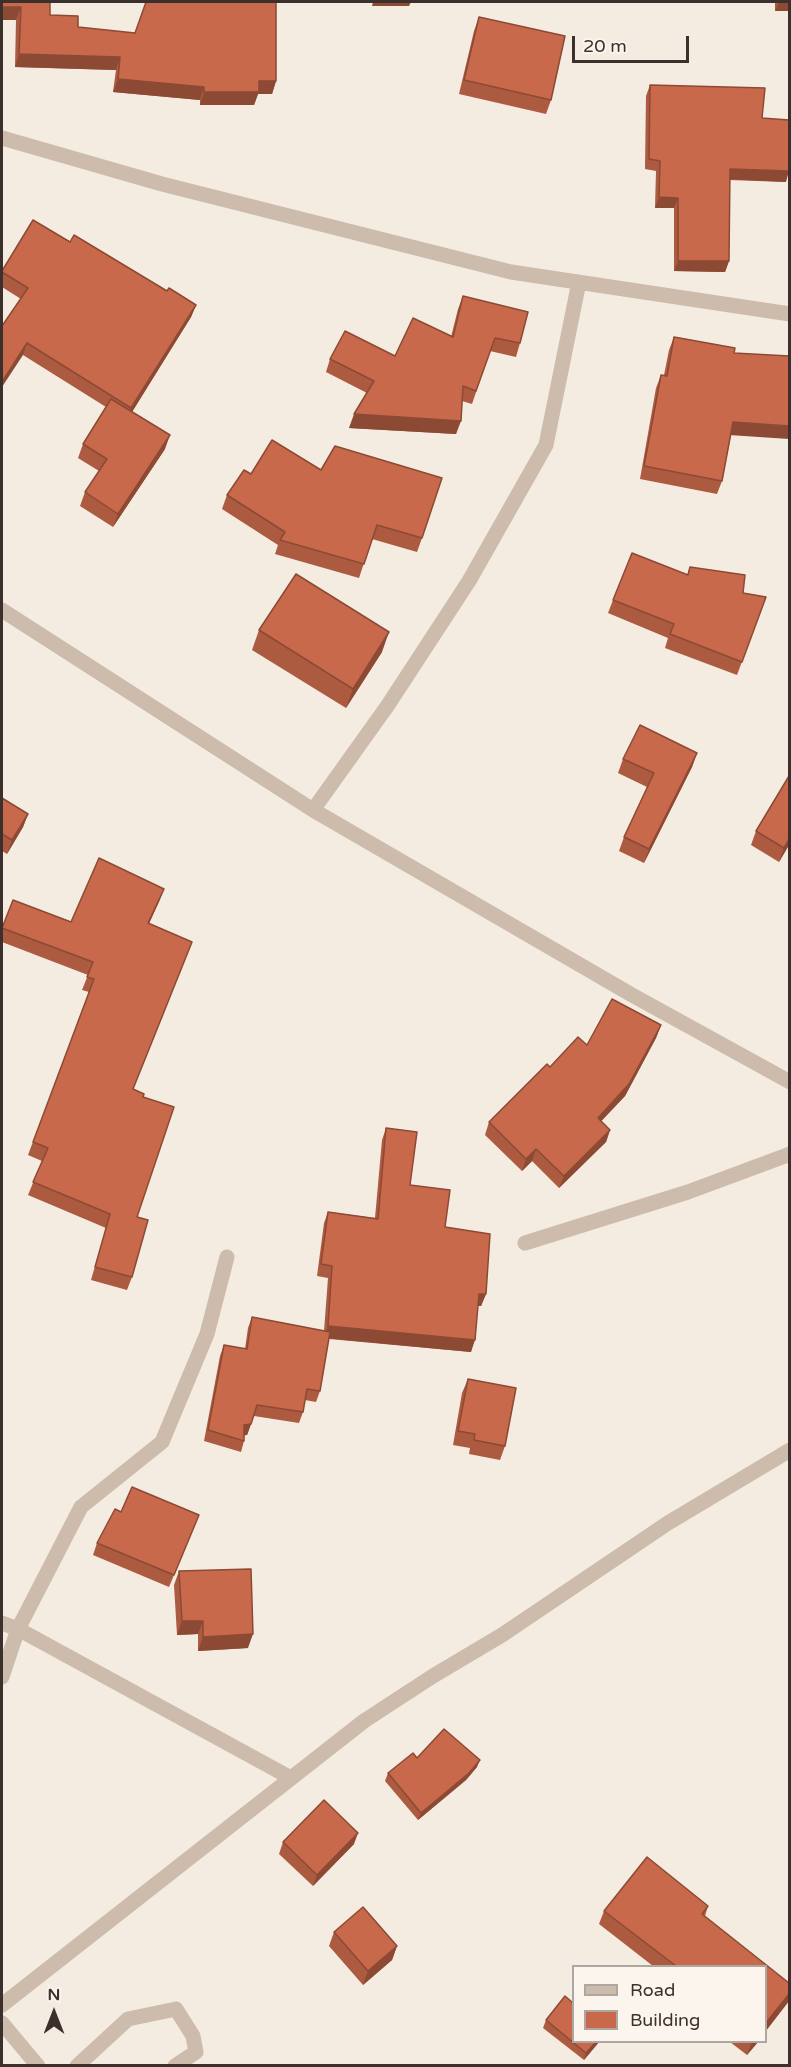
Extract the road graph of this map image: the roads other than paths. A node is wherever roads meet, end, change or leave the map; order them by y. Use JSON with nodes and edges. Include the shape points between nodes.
{"nodes":[{"id":1,"x":2,"y":138,"type":"edge"},
{"id":2,"x":579,"y":282,"type":"junction"},
{"id":3,"x":789,"y":314,"type":"edge"},
{"id":4,"x":2,"y":609,"type":"edge"},
{"id":5,"x":313,"y":810,"type":"junction"},
{"id":6,"x":789,"y":1082,"type":"edge"},
{"id":7,"x":789,"y":1154,"type":"edge"},
{"id":8,"x":525,"y":1243,"type":"dead end"},
{"id":9,"x":227,"y":1257,"type":"dead end"},
{"id":10,"x":789,"y":1450,"type":"edge"},
{"id":11,"x":2,"y":1623,"type":"edge"},
{"id":12,"x":18,"y":1629,"type":"junction"},
{"id":13,"x":2,"y":1677,"type":"edge"},
{"id":14,"x":291,"y":1778,"type":"junction"},
{"id":15,"x":2,"y":2005,"type":"edge"},
{"id":16,"x":2,"y":2023,"type":"edge"},
{"id":17,"x":38,"y":2066,"type":"edge"},
{"id":18,"x":77,"y":2066,"type":"edge"},
{"id":19,"x":175,"y":2066,"type":"edge"}],
"edges":[{"from":1,"to":2,"type":"street","via":[[162,184],[466,261]]},
{"from":2,"to":3,"type":"street"},
{"from":2,"to":5,"type":"street","via":[[546,445],[469,581]]},
{"from":4,"to":5,"type":"street"},
{"from":5,"to":6,"type":"street"},
{"from":7,"to":8,"type":"street"},
{"from":9,"to":12,"type":"street","via":[[207,1334],[162,1442],[81,1507]]},
{"from":10,"to":14,"type":"street","via":[[668,1523],[502,1635],[364,1721]]},
{"from":11,"to":12,"type":"street"},
{"from":12,"to":13,"type":"street"},
{"from":12,"to":14,"type":"street"},
{"from":14,"to":15,"type":"street"},
{"from":16,"to":17,"type":"street"},
{"from":18,"to":19,"type":"street","via":[[128,2019],[176,2009],[193,2036],[196,2052]]}]}
